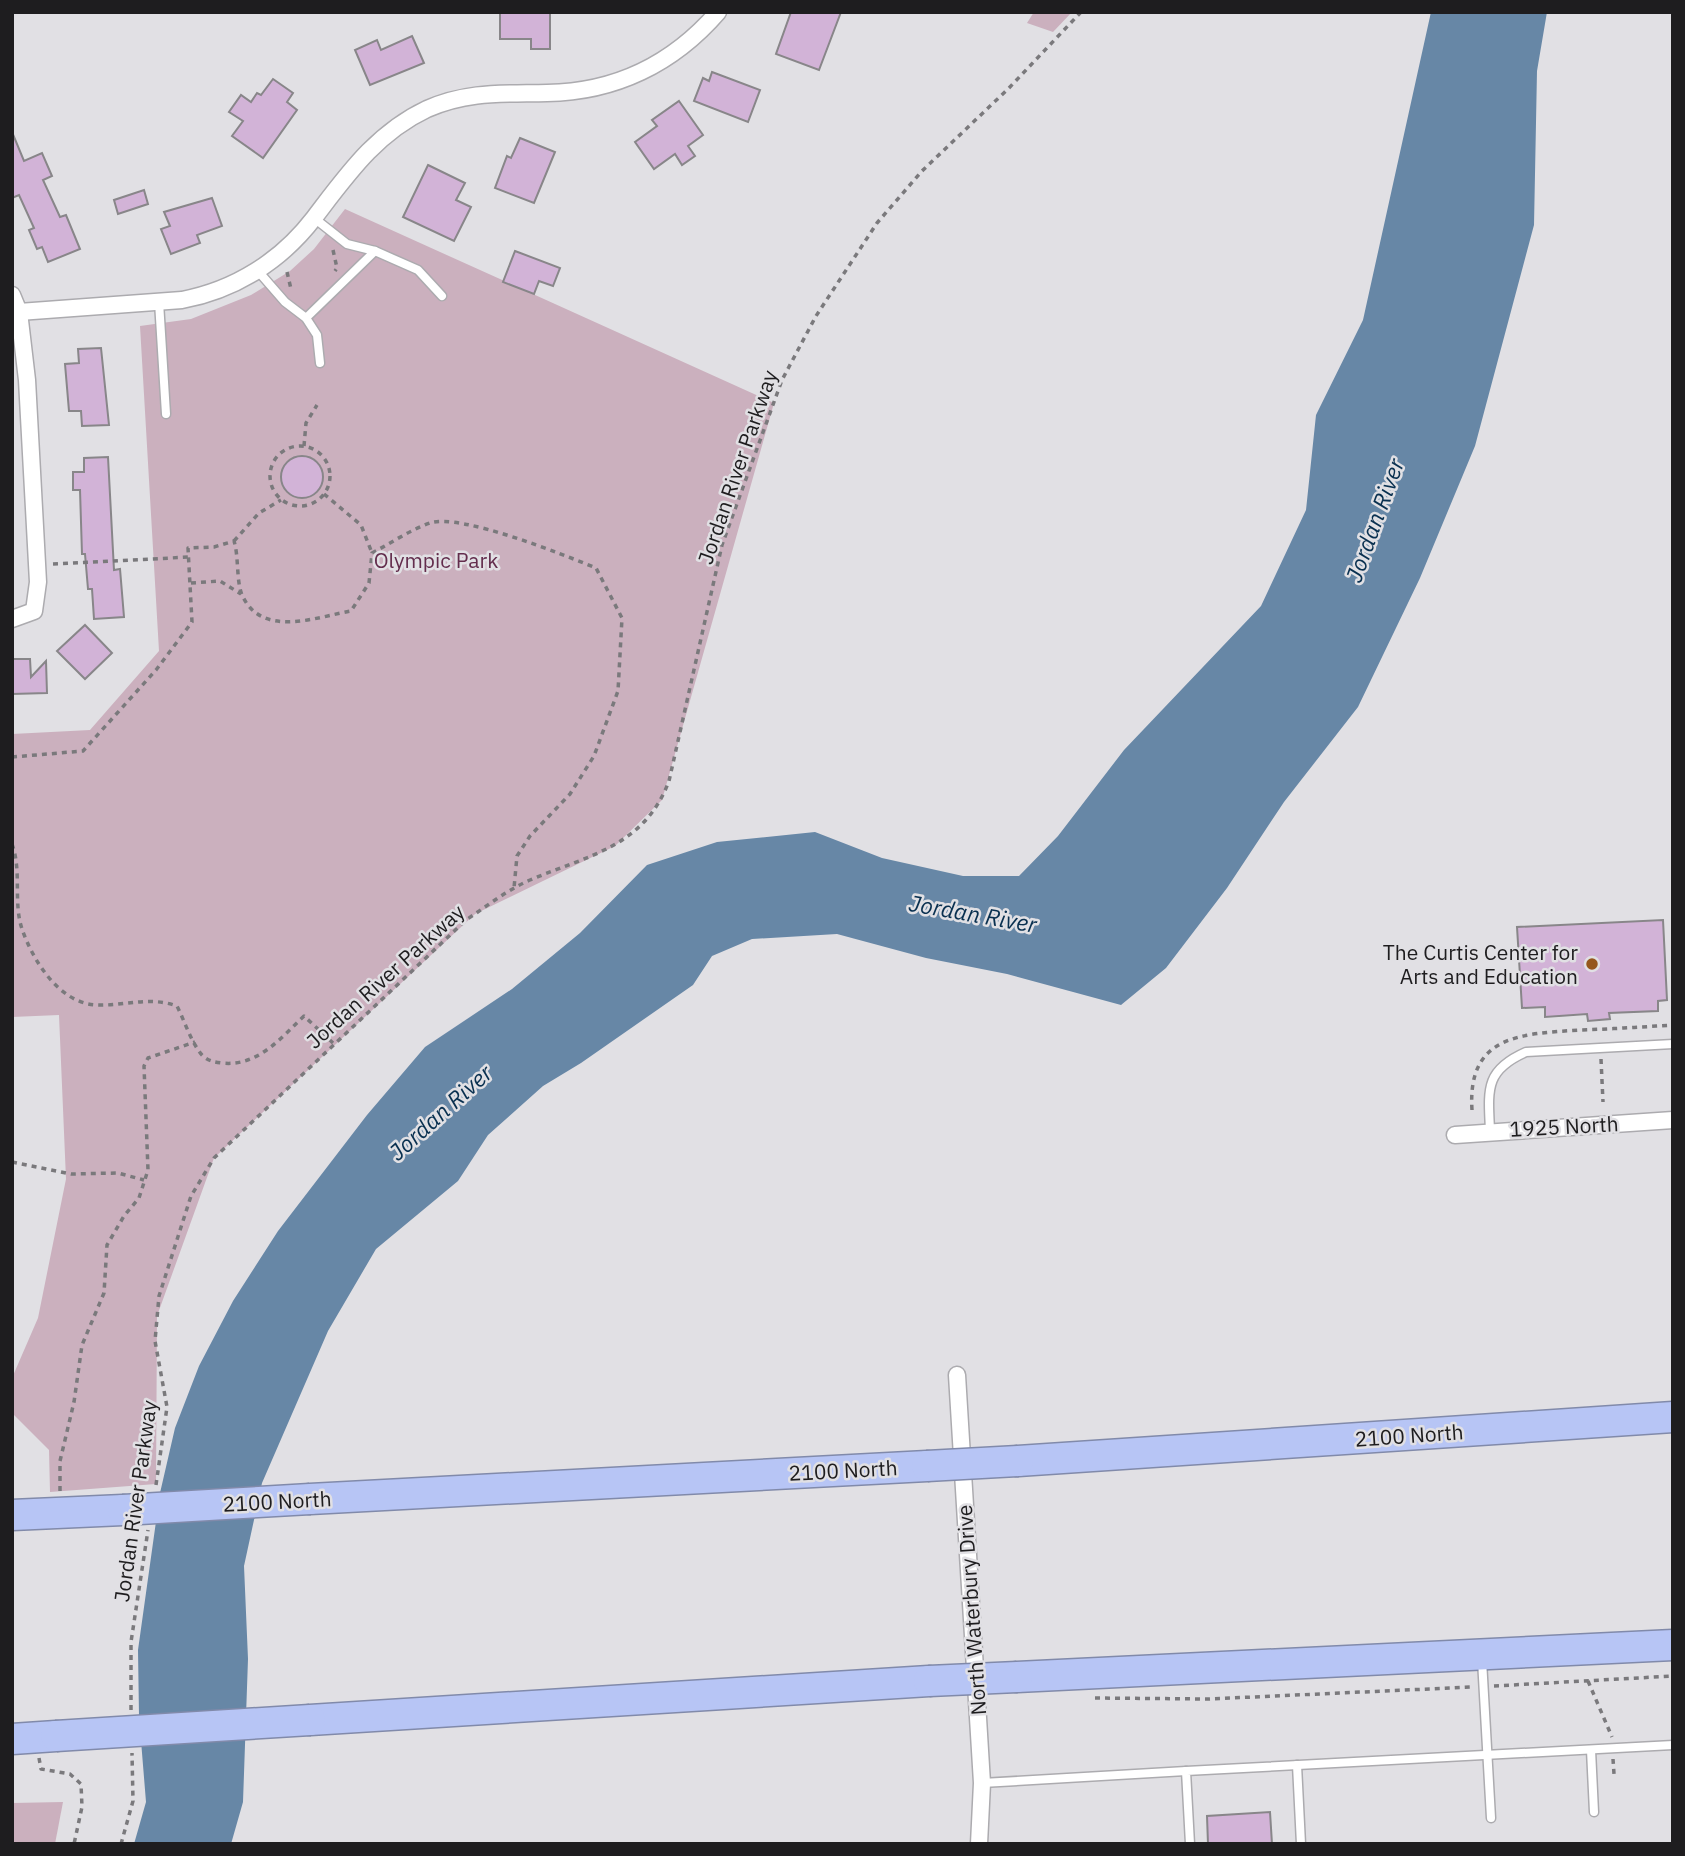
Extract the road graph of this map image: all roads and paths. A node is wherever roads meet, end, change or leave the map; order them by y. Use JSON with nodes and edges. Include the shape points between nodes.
{"nodes":[{"id":1,"x":718,"y":12,"type":"edge"},
{"id":2,"x":1081,"y":12,"type":"edge"},
{"id":3,"x":314,"y":218,"type":"junction"},
{"id":4,"x":330,"y":246,"type":"dead end"},
{"id":5,"x":375,"y":251,"type":"junction"},
{"id":6,"x":258,"y":271,"type":"junction"},
{"id":7,"x":287,"y":272,"type":"dead end"},
{"id":8,"x":329,"y":277,"type":"dead end"},
{"id":9,"x":293,"y":293,"type":"dead end"},
{"id":10,"x":12,"y":295,"type":"edge"},
{"id":11,"x":442,"y":296,"type":"dead end"},
{"id":12,"x":159,"y":302,"type":"junction"},
{"id":13,"x":19,"y":312,"type":"junction"},
{"id":14,"x":306,"y":318,"type":"junction"},
{"id":15,"x":320,"y":363,"type":"dead end"},
{"id":16,"x":317,"y":405,"type":"dead end"},
{"id":17,"x":166,"y":414,"type":"dead end"},
{"id":18,"x":304,"y":446,"type":"junction"},
{"id":19,"x":324,"y":494,"type":"junction"},
{"id":20,"x":281,"y":500,"type":"junction"},
{"id":21,"x":234,"y":541,"type":"junction"},
{"id":22,"x":372,"y":553,"type":"junction"},
{"id":23,"x":190,"y":557,"type":"junction"},
{"id":24,"x":53,"y":564,"type":"dead end"},
{"id":25,"x":191,"y":583,"type":"junction"},
{"id":26,"x":242,"y":594,"type":"junction"},
{"id":27,"x":12,"y":619,"type":"edge"},
{"id":28,"x":12,"y":757,"type":"edge"},
{"id":29,"x":12,"y":844,"type":"edge"},
{"id":30,"x":514,"y":888,"type":"junction"},
{"id":31,"x":195,"y":1042,"type":"junction"},
{"id":32,"x":333,"y":1043,"type":"junction"},
{"id":33,"x":1673,"y":1044,"type":"edge"},
{"id":34,"x":1601,"y":1059,"type":"dead end"},
{"id":35,"x":1604,"y":1102,"type":"dead end"},
{"id":36,"x":1673,"y":1120,"type":"edge"},
{"id":37,"x":1490,"y":1130,"type":"junction"},
{"id":38,"x":1455,"y":1135,"type":"dead end"},
{"id":39,"x":12,"y":1162,"type":"edge"},
{"id":40,"x":144,"y":1180,"type":"junction"},
{"id":41,"x":957,"y":1375,"type":"dead end"},
{"id":42,"x":1673,"y":1417,"type":"edge"},
{"id":43,"x":60,"y":1492,"type":"dead end"},
{"id":44,"x":154,"y":1496,"type":"dead end"},
{"id":45,"x":12,"y":1515,"type":"edge"},
{"id":46,"x":137,"y":1515,"type":"junction"},
{"id":47,"x":1673,"y":1645,"type":"edge"},
{"id":48,"x":1482,"y":1656,"type":"junction"},
{"id":49,"x":1673,"y":1676,"type":"edge"},
{"id":50,"x":1588,"y":1681,"type":"junction"},
{"id":51,"x":1483,"y":1686,"type":"junction"},
{"id":52,"x":1085,"y":1698,"type":"dead end"},
{"id":53,"x":131,"y":1722,"type":"dead end"},
{"id":54,"x":12,"y":1739,"type":"edge"},
{"id":55,"x":47,"y":1745,"type":"junction"},
{"id":56,"x":1673,"y":1745,"type":"edge"},
{"id":57,"x":132,"y":1748,"type":"dead end"},
{"id":58,"x":1613,"y":1749,"type":"junction"},
{"id":59,"x":1591,"y":1750,"type":"junction"},
{"id":60,"x":1487,"y":1755,"type":"junction"},
{"id":61,"x":1297,"y":1765,"type":"junction"},
{"id":62,"x":1186,"y":1772,"type":"junction"},
{"id":63,"x":1614,"y":1774,"type":"dead end"},
{"id":64,"x":982,"y":1783,"type":"junction"},
{"id":65,"x":1594,"y":1812,"type":"dead end"},
{"id":66,"x":1490,"y":1818,"type":"dead end"},
{"id":67,"x":74,"y":1844,"type":"edge"},
{"id":68,"x":121,"y":1844,"type":"edge"},
{"id":69,"x":979,"y":1844,"type":"edge"},
{"id":70,"x":1190,"y":1844,"type":"edge"},
{"id":71,"x":1301,"y":1844,"type":"edge"}],
"edges":[{"from":1,"to":3,"type":"street","via":[[692,40],[662,62],[619,82],[579,91],[496,91],[427,109],[388,132],[355,163]]},
{"from":2,"to":30,"type":"path","name":"Jordan River Parkway","via":[[877,223],[816,316],[788,369],[722,545],[662,800],[643,827],[615,846]]},
{"from":3,"to":5,"type":"lane","via":[[347,244]]},
{"from":3,"to":6,"type":"street"},
{"from":4,"to":8,"type":"path","via":[[337,255],[337,268]]},
{"from":5,"to":11,"type":"lane","via":[[418,270]]},
{"from":5,"to":14,"type":"lane"},
{"from":6,"to":12,"type":"street","via":[[207,296]]},
{"from":6,"to":14,"type":"lane"},
{"from":7,"to":9,"type":"path"},
{"from":10,"to":13,"type":"street"},
{"from":12,"to":13,"type":"street"},
{"from":12,"to":17,"type":"lane"},
{"from":13,"to":27,"type":"street","via":[[38,582],[34,611]]},
{"from":14,"to":15,"type":"lane","via":[[317,335]]},
{"from":16,"to":18,"type":"path","via":[[306,423]]},
{"from":18,"to":19,"type":"path","via":[[328,465]]},
{"from":18,"to":20,"type":"path","via":[[285,450],[272,464],[270,484]]},
{"from":19,"to":20,"type":"path","via":[[308,505]]},
{"from":19,"to":22,"type":"path","via":[[361,525]]},
{"from":20,"to":21,"type":"path","via":[[258,513]]},
{"from":21,"to":23,"type":"path","via":[[188,548]]},
{"from":21,"to":26,"type":"path"},
{"from":22,"to":26,"type":"path","via":[[369,583],[351,611],[269,622]]},
{"from":22,"to":30,"type":"path","via":[[432,522],[456,522],[537,544],[596,568],[622,618],[618,691],[594,755],[570,794],[517,856]]},
{"from":23,"to":24,"type":"path"},
{"from":23,"to":25,"type":"path"},
{"from":25,"to":26,"type":"path","via":[[220,581]]},
{"from":25,"to":28,"type":"path","via":[[192,622],[83,751]]},
{"from":29,"to":31,"type":"path","via":[[22,928],[59,989],[69,998],[97,1005],[145,1000],[177,1006]]},
{"from":30,"to":32,"type":"path","name":"Jordan River Parkway","via":[[466,920]]},
{"from":31,"to":32,"type":"path","via":[[208,1060],[238,1064],[271,1048],[304,1016]]},
{"from":31,"to":40,"type":"path","via":[[148,1058],[144,1066],[148,1150]]},
{"from":32,"to":44,"type":"path","name":"Jordan River Parkway","via":[[223,1148],[191,1196],[159,1296],[155,1341],[167,1407]]},
{"from":33,"to":37,"type":"lane","via":[[1526,1052],[1505,1062],[1489,1086]]},
{"from":34,"to":35,"type":"path"},
{"from":36,"to":37,"type":"street","name":"1925 North"},
{"from":37,"to":38,"type":"street","name":"1925 North"},
{"from":39,"to":40,"type":"path","via":[[71,1174],[118,1173]]},
{"from":40,"to":43,"type":"path","via":[[139,1198],[107,1245],[104,1293],[82,1345],[60,1461]]},
{"from":41,"to":64,"type":"street","name":"North Waterbury Drive"},
{"from":42,"to":46,"type":"highway","name":"2100 North","bridge":true,"via":[[1018,1461],[310,1499]]},
{"from":45,"to":46,"type":"highway","name":"2100 North"},
{"from":46,"to":53,"type":"path","name":"Jordan River Parkway"},
{"from":47,"to":48,"type":"highway"},
{"from":48,"to":51,"type":"lane"},
{"from":48,"to":55,"type":"highway","bridge":true,"via":[[929,1681],[310,1720]]},
{"from":49,"to":50,"type":"path"},
{"from":50,"to":51,"type":"path"},
{"from":50,"to":58,"type":"path","via":[[1611,1729]]},
{"from":51,"to":52,"type":"path","via":[[1209,1699]]},
{"from":51,"to":60,"type":"lane"},
{"from":54,"to":55,"type":"highway"},
{"from":55,"to":67,"type":"path","via":[[41,1769],[70,1774],[81,1784],[82,1807]]},
{"from":56,"to":58,"type":"lane"},
{"from":57,"to":68,"type":"path","via":[[133,1801]]},
{"from":58,"to":59,"type":"lane"},
{"from":58,"to":63,"type":"path"},
{"from":59,"to":60,"type":"lane"},
{"from":59,"to":65,"type":"lane"},
{"from":60,"to":61,"type":"lane"},
{"from":60,"to":66,"type":"lane"},
{"from":61,"to":62,"type":"lane"},
{"from":61,"to":71,"type":"lane"},
{"from":62,"to":64,"type":"lane"},
{"from":62,"to":70,"type":"lane"},
{"from":64,"to":69,"type":"street","name":"North Waterbury Drive"}]}
